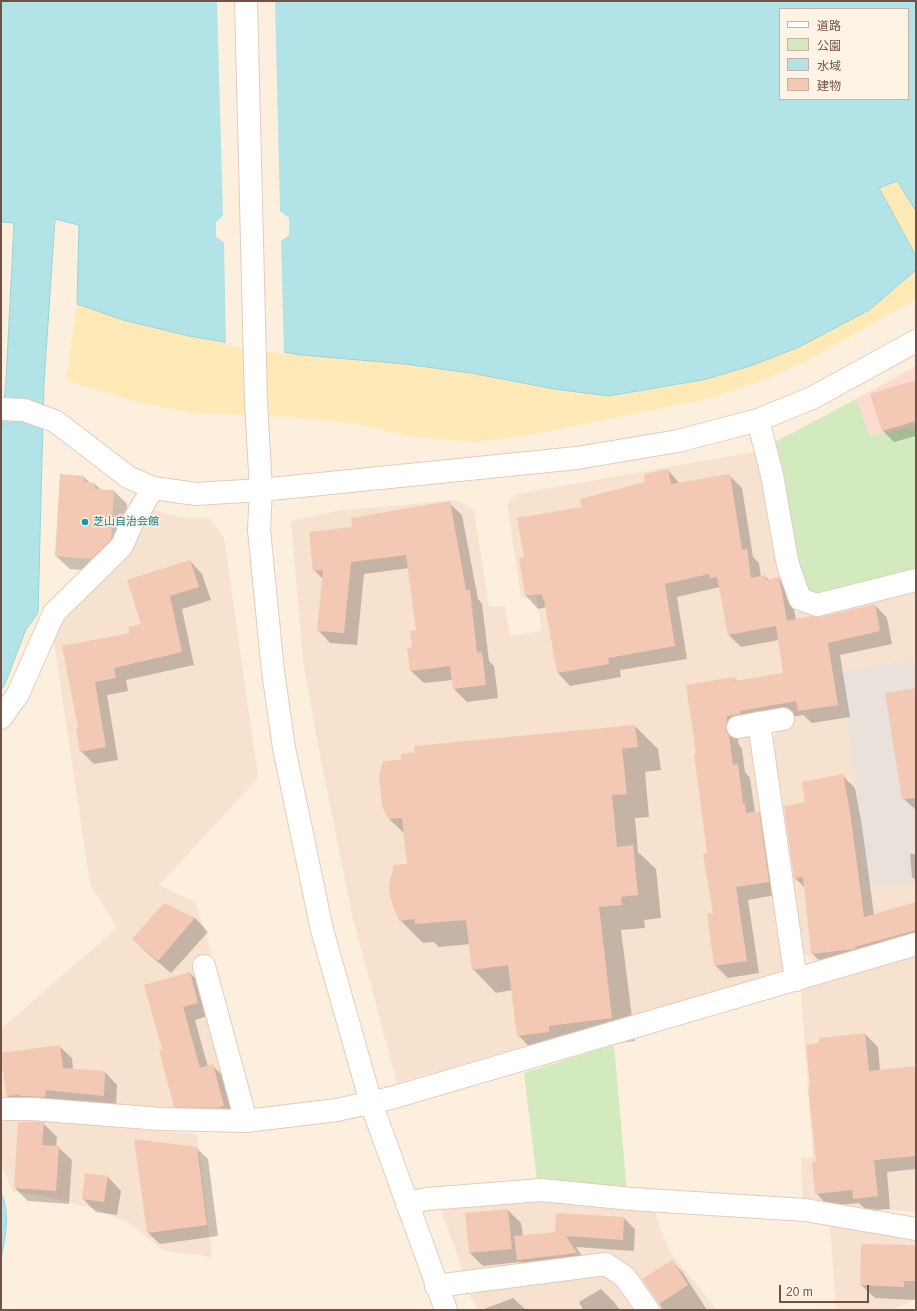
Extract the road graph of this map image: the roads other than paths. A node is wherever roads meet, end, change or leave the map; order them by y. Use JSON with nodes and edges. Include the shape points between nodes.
{"nodes":[{"id":1,"x":246,"y":1,"type":"edge"},
{"id":2,"x":916,"y":341,"type":"edge"},
{"id":3,"x":1,"y":409,"type":"edge"},
{"id":4,"x":758,"y":420,"type":"junction"},
{"id":5,"x":153,"y":488,"type":"junction"},
{"id":6,"x":261,"y":490,"type":"junction"},
{"id":7,"x":916,"y":580,"type":"edge"},
{"id":8,"x":1,"y":718,"type":"edge"},
{"id":9,"x":783,"y":719,"type":"dead end"},
{"id":10,"x":759,"y":723,"type":"junction"},
{"id":11,"x":738,"y":727,"type":"dead end"},
{"id":12,"x":916,"y":944,"type":"edge"},
{"id":13,"x":204,"y":966,"type":"dead end"},
{"id":14,"x":796,"y":980,"type":"junction"},
{"id":15,"x":371,"y":1103,"type":"junction"},
{"id":16,"x":1,"y":1109,"type":"edge"},
{"id":17,"x":246,"y":1121,"type":"junction"},
{"id":18,"x":407,"y":1204,"type":"junction"},
{"id":19,"x":916,"y":1229,"type":"edge"},
{"id":20,"x":436,"y":1286,"type":"junction"},
{"id":21,"x":446,"y":1310,"type":"edge"},
{"id":22,"x":648,"y":1310,"type":"edge"}],
"edges":[{"from":1,"to":6,"type":"street","via":[[256,402]]},
{"from":2,"to":4,"type":"street","via":[[812,398]]},
{"from":3,"to":5,"type":"street","via":[[24,410],[55,421],[128,477]]},
{"from":4,"to":6,"type":"street","via":[[678,441],[577,458]]},
{"from":4,"to":7,"type":"street","via":[[772,475],[787,562],[800,599],[817,605]]},
{"from":5,"to":6,"type":"street","via":[[196,494]]},
{"from":5,"to":8,"type":"street","via":[[122,546],[54,613],[18,694]]},
{"from":6,"to":15,"type":"street","via":[[259,530],[264,588],[284,748],[322,930]]},
{"from":9,"to":10,"type":"street"},
{"from":10,"to":11,"type":"street"},
{"from":10,"to":14,"type":"street"},
{"from":12,"to":14,"type":"street"},
{"from":13,"to":17,"type":"street"},
{"from":14,"to":15,"type":"street"},
{"from":15,"to":17,"type":"street","via":[[337,1110]]},
{"from":15,"to":18,"type":"street"},
{"from":16,"to":17,"type":"street","via":[[161,1119]]},
{"from":18,"to":19,"type":"street","via":[[427,1199],[541,1190],[632,1199],[805,1210]]},
{"from":18,"to":20,"type":"street"},
{"from":20,"to":21,"type":"street"},
{"from":20,"to":22,"type":"street","via":[[606,1264],[625,1277]]}]}
